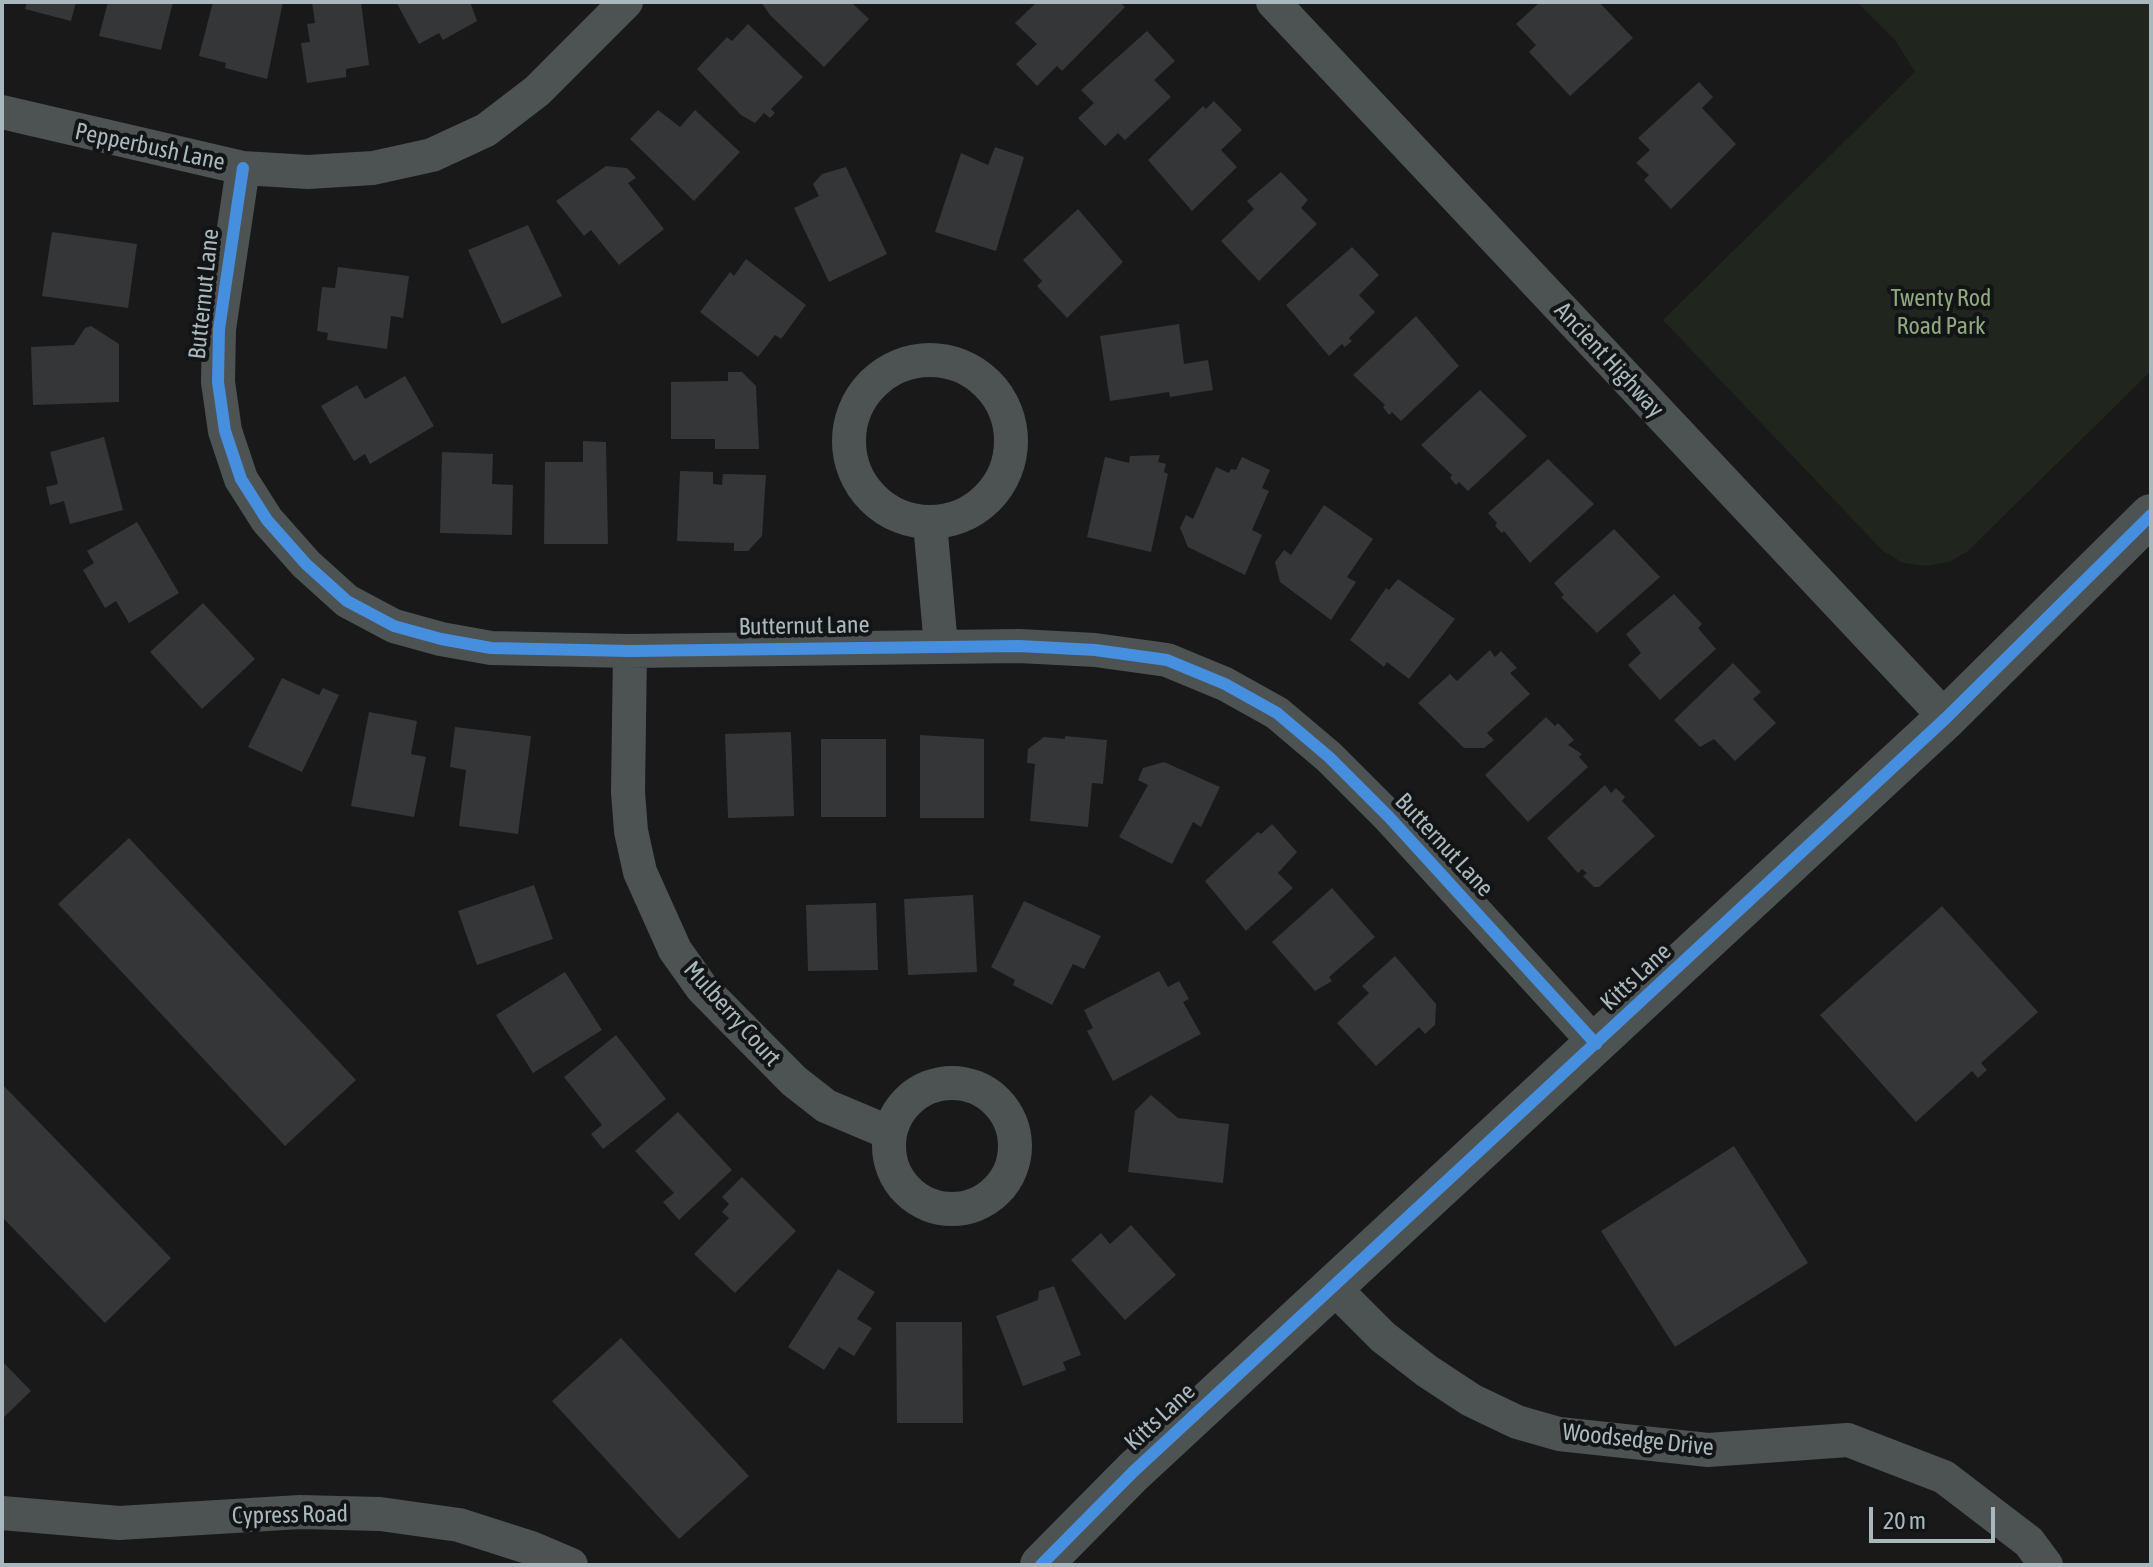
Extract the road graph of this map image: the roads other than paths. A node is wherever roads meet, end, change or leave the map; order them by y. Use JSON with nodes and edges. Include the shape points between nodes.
{"nodes":[{"id":1,"x":626,"y":2,"type":"edge"},
{"id":2,"x":1273,"y":2,"type":"edge"},
{"id":3,"x":2,"y":112,"type":"edge"},
{"id":4,"x":243,"y":168,"type":"junction"},
{"id":5,"x":2151,"y":515,"type":"edge"},
{"id":6,"x":930,"y":523,"type":"junction"},
{"id":7,"x":941,"y":646,"type":"junction"},
{"id":8,"x":630,"y":651,"type":"junction"},
{"id":9,"x":1946,"y":718,"type":"junction"},
{"id":10,"x":1596,"y":1044,"type":"junction"},
{"id":11,"x":890,"y":1133,"type":"dead end"},
{"id":12,"x":1332,"y":1286,"type":"junction"},
{"id":13,"x":2,"y":1513,"type":"edge"},
{"id":14,"x":571,"y":1565,"type":"edge"},
{"id":15,"x":1041,"y":1565,"type":"edge"},
{"id":16,"x":2046,"y":1565,"type":"edge"}],
"edges":[{"from":1,"to":4,"type":"street","name":"Pepperbush Lane","via":[[537,91],[486,130],[432,155],[373,168]]},
{"from":2,"to":9,"type":"street","name":"Ancient Highway"},
{"from":3,"to":4,"type":"street","name":"Pepperbush Lane"},
{"from":4,"to":8,"type":"street","name":"Butternut Lane","via":[[219,329],[218,382],[225,431],[241,479],[267,520],[347,601],[394,626],[491,648]]},
{"from":5,"to":9,"type":"street","name":"Kitts Lane"},
{"from":6,"to":6,"type":"street","via":[[958,518],[982,504],[1001,483],[1011,457],[1012,428],[1002,402],[985,380],[961,365],[933,359],[896,367],[865,390],[848,439],[863,488],[904,519]]},
{"from":6,"to":7,"type":"street"},
{"from":7,"to":8,"type":"street","name":"Butternut Lane"},
{"from":7,"to":10,"type":"street","name":"Butternut Lane","via":[[1095,650],[1167,660],[1277,713],[1389,817]]},
{"from":8,"to":11,"type":"street","name":"Mulberry Court","via":[[631,831],[640,872],[675,950],[702,988],[794,1081],[826,1106]]},
{"from":9,"to":10,"type":"street","name":"Kitts Lane"},
{"from":10,"to":12,"type":"street","name":"Kitts Lane"},
{"from":12,"to":15,"type":"street","name":"Kitts Lane"},
{"from":12,"to":16,"type":"street","name":"Woodsedge Drive","via":[[1383,1337],[1427,1371],[1517,1422],[1559,1434],[1708,1450],[1848,1440],[1944,1477],[2029,1542]]},
{"from":13,"to":14,"type":"street","name":"Cypress Road","via":[[119,1523],[300,1512],[380,1514],[459,1525]]}]}
